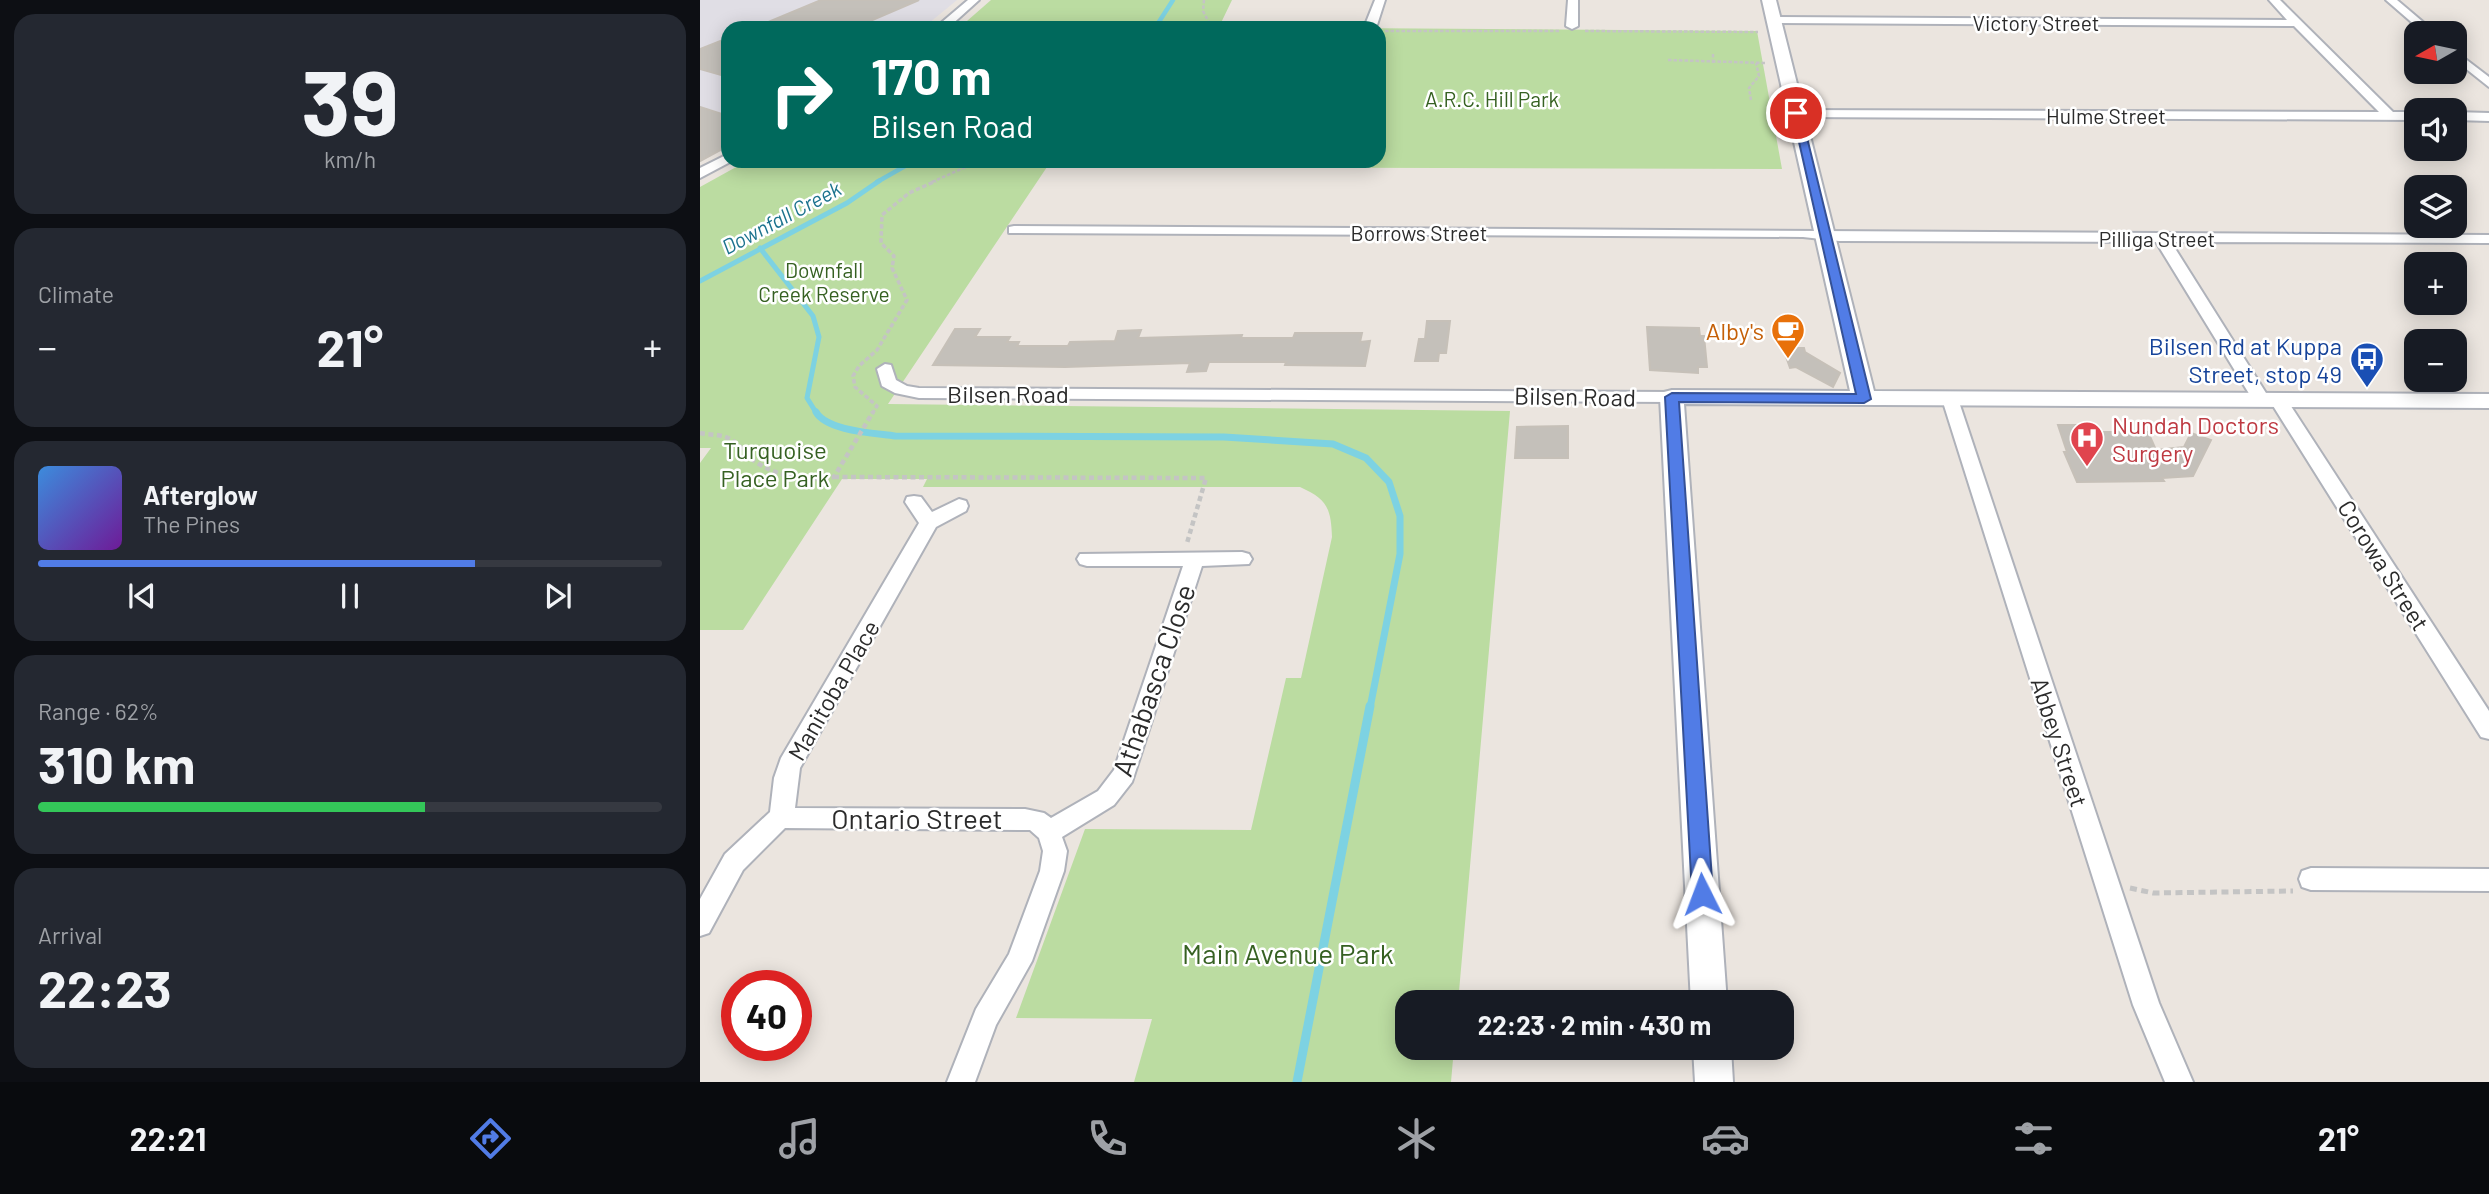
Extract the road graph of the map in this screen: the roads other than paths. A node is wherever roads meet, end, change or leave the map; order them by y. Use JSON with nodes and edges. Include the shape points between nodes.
{"nodes":[{"id":1,"x":974,"y":0,"type":"edge"},
{"id":2,"x":1380,"y":0,"type":"edge"},
{"id":3,"x":1573,"y":0,"type":"edge"},
{"id":4,"x":1769,"y":0,"type":"edge"},
{"id":5,"x":2274,"y":0,"type":"edge"},
{"id":6,"x":2391,"y":0,"type":"edge"},
{"id":7,"x":1774,"y":20,"type":"junction"},
{"id":8,"x":949,"y":21,"type":"edge"},
{"id":9,"x":1372,"y":21,"type":"edge"},
{"id":10,"x":2416,"y":21,"type":"edge"},
{"id":11,"x":2297,"y":23,"type":"junction"},
{"id":12,"x":1572,"y":26,"type":"dead end"},
{"id":13,"x":2468,"y":65,"type":"joint"},
{"id":14,"x":2489,"y":65,"type":"edge"},
{"id":15,"x":2489,"y":83,"type":"edge"},
{"id":16,"x":1796,"y":113,"type":"junction"},
{"id":17,"x":2390,"y":116,"type":"junction"},
{"id":18,"x":2404,"y":116,"type":"edge"},
{"id":19,"x":2467,"y":117,"type":"edge"},
{"id":20,"x":2489,"y":117,"type":"edge"},
{"id":21,"x":721,"y":162,"type":"edge"},
{"id":22,"x":700,"y":174,"type":"edge"},
{"id":23,"x":1014,"y":230,"type":"dead end"},
{"id":24,"x":1825,"y":235,"type":"junction"},
{"id":25,"x":2161,"y":238,"type":"junction"},
{"id":26,"x":2489,"y":239,"type":"edge"},
{"id":27,"x":885,"y":369,"type":"dead end"},
{"id":28,"x":1672,"y":397,"type":"junction"},
{"id":29,"x":1864,"y":399,"type":"junction"},
{"id":30,"x":1950,"y":399,"type":"junction"},
{"id":31,"x":2271,"y":401,"type":"junction"},
{"id":32,"x":2489,"y":401,"type":"edge"},
{"id":33,"x":915,"y":502,"type":"dead end"},
{"id":34,"x":959,"y":506,"type":"dead end"},
{"id":35,"x":929,"y":522,"type":"junction"},
{"id":36,"x":1087,"y":559,"type":"dead end"},
{"id":37,"x":1195,"y":559,"type":"junction"},
{"id":38,"x":1242,"y":559,"type":"dead end"},
{"id":39,"x":2489,"y":730,"type":"edge"},
{"id":40,"x":780,"y":818,"type":"junction"},
{"id":41,"x":1049,"y":832,"type":"junction"},
{"id":42,"x":2311,"y":879,"type":"road end"},
{"id":43,"x":2489,"y":880,"type":"edge"},
{"id":44,"x":700,"y":924,"type":"edge"},
{"id":45,"x":1708,"y":990,"type":"edge"},
{"id":46,"x":1713,"y":1060,"type":"edge"},
{"id":47,"x":961,"y":1082,"type":"edge"},
{"id":48,"x":1714,"y":1082,"type":"edge"},
{"id":49,"x":2179,"y":1082,"type":"edge"}],
"edges":[{"from":1,"to":8,"type":"street"},
{"from":2,"to":9,"type":"street"},
{"from":3,"to":12,"type":"street"},
{"from":4,"to":7,"type":"street"},
{"from":5,"to":11,"type":"street"},
{"from":6,"to":10,"type":"street"},
{"from":7,"to":11,"type":"street","name":"Victory Street"},
{"from":7,"to":16,"type":"street"},
{"from":11,"to":17,"type":"street"},
{"from":13,"to":14,"type":"street"},
{"from":13,"to":15,"type":"street"},
{"from":16,"to":17,"type":"street","name":"Hulme Street"},
{"from":16,"to":24,"type":"street"},
{"from":17,"to":18,"type":"street","name":"Hulme Street"},
{"from":19,"to":20,"type":"street"},
{"from":21,"to":22,"type":"street"},
{"from":23,"to":24,"type":"street","name":"Borrows Street"},
{"from":24,"to":25,"type":"street","name":"Pilliga Street"},
{"from":24,"to":29,"type":"street"},
{"from":25,"to":26,"type":"street","name":"Pilliga Street"},
{"from":25,"to":31,"type":"street","name":"Corowa Street"},
{"from":27,"to":28,"type":"street","name":"Bilsen Road","via":[[894,387],[910,393]]},
{"from":28,"to":29,"type":"street","name":"Bilsen Road"},
{"from":28,"to":45,"type":"street"},
{"from":29,"to":30,"type":"street","name":"Bilsen Road"},
{"from":30,"to":31,"type":"street","name":"Bilsen Road"},
{"from":30,"to":49,"type":"street","name":"Abbey Street","via":[[2105,883],[2146,1005]]},
{"from":31,"to":32,"type":"street","name":"Bilsen Road"},
{"from":31,"to":39,"type":"street","name":"Corowa Street"},
{"from":33,"to":35,"type":"street"},
{"from":34,"to":35,"type":"street"},
{"from":35,"to":40,"type":"street","name":"Manitoba Place","via":[[789,765]]},
{"from":36,"to":37,"type":"street","name":"Athabasca Close"},
{"from":37,"to":38,"type":"street","name":"Athabasca Close"},
{"from":37,"to":41,"type":"street","name":"Athabasca Close","via":[[1124,775],[1106,798]]},
{"from":40,"to":41,"type":"street","name":"Ontario Street","via":[[1010,818],[1036,820]]},
{"from":40,"to":44,"type":"street","via":[[734,862]]},
{"from":41,"to":47,"type":"street","via":[[1055,850],[1052,871],[1019,961],[985,1018]]},
{"from":42,"to":43,"type":"street"},
{"from":46,"to":48,"type":"street"}]}
